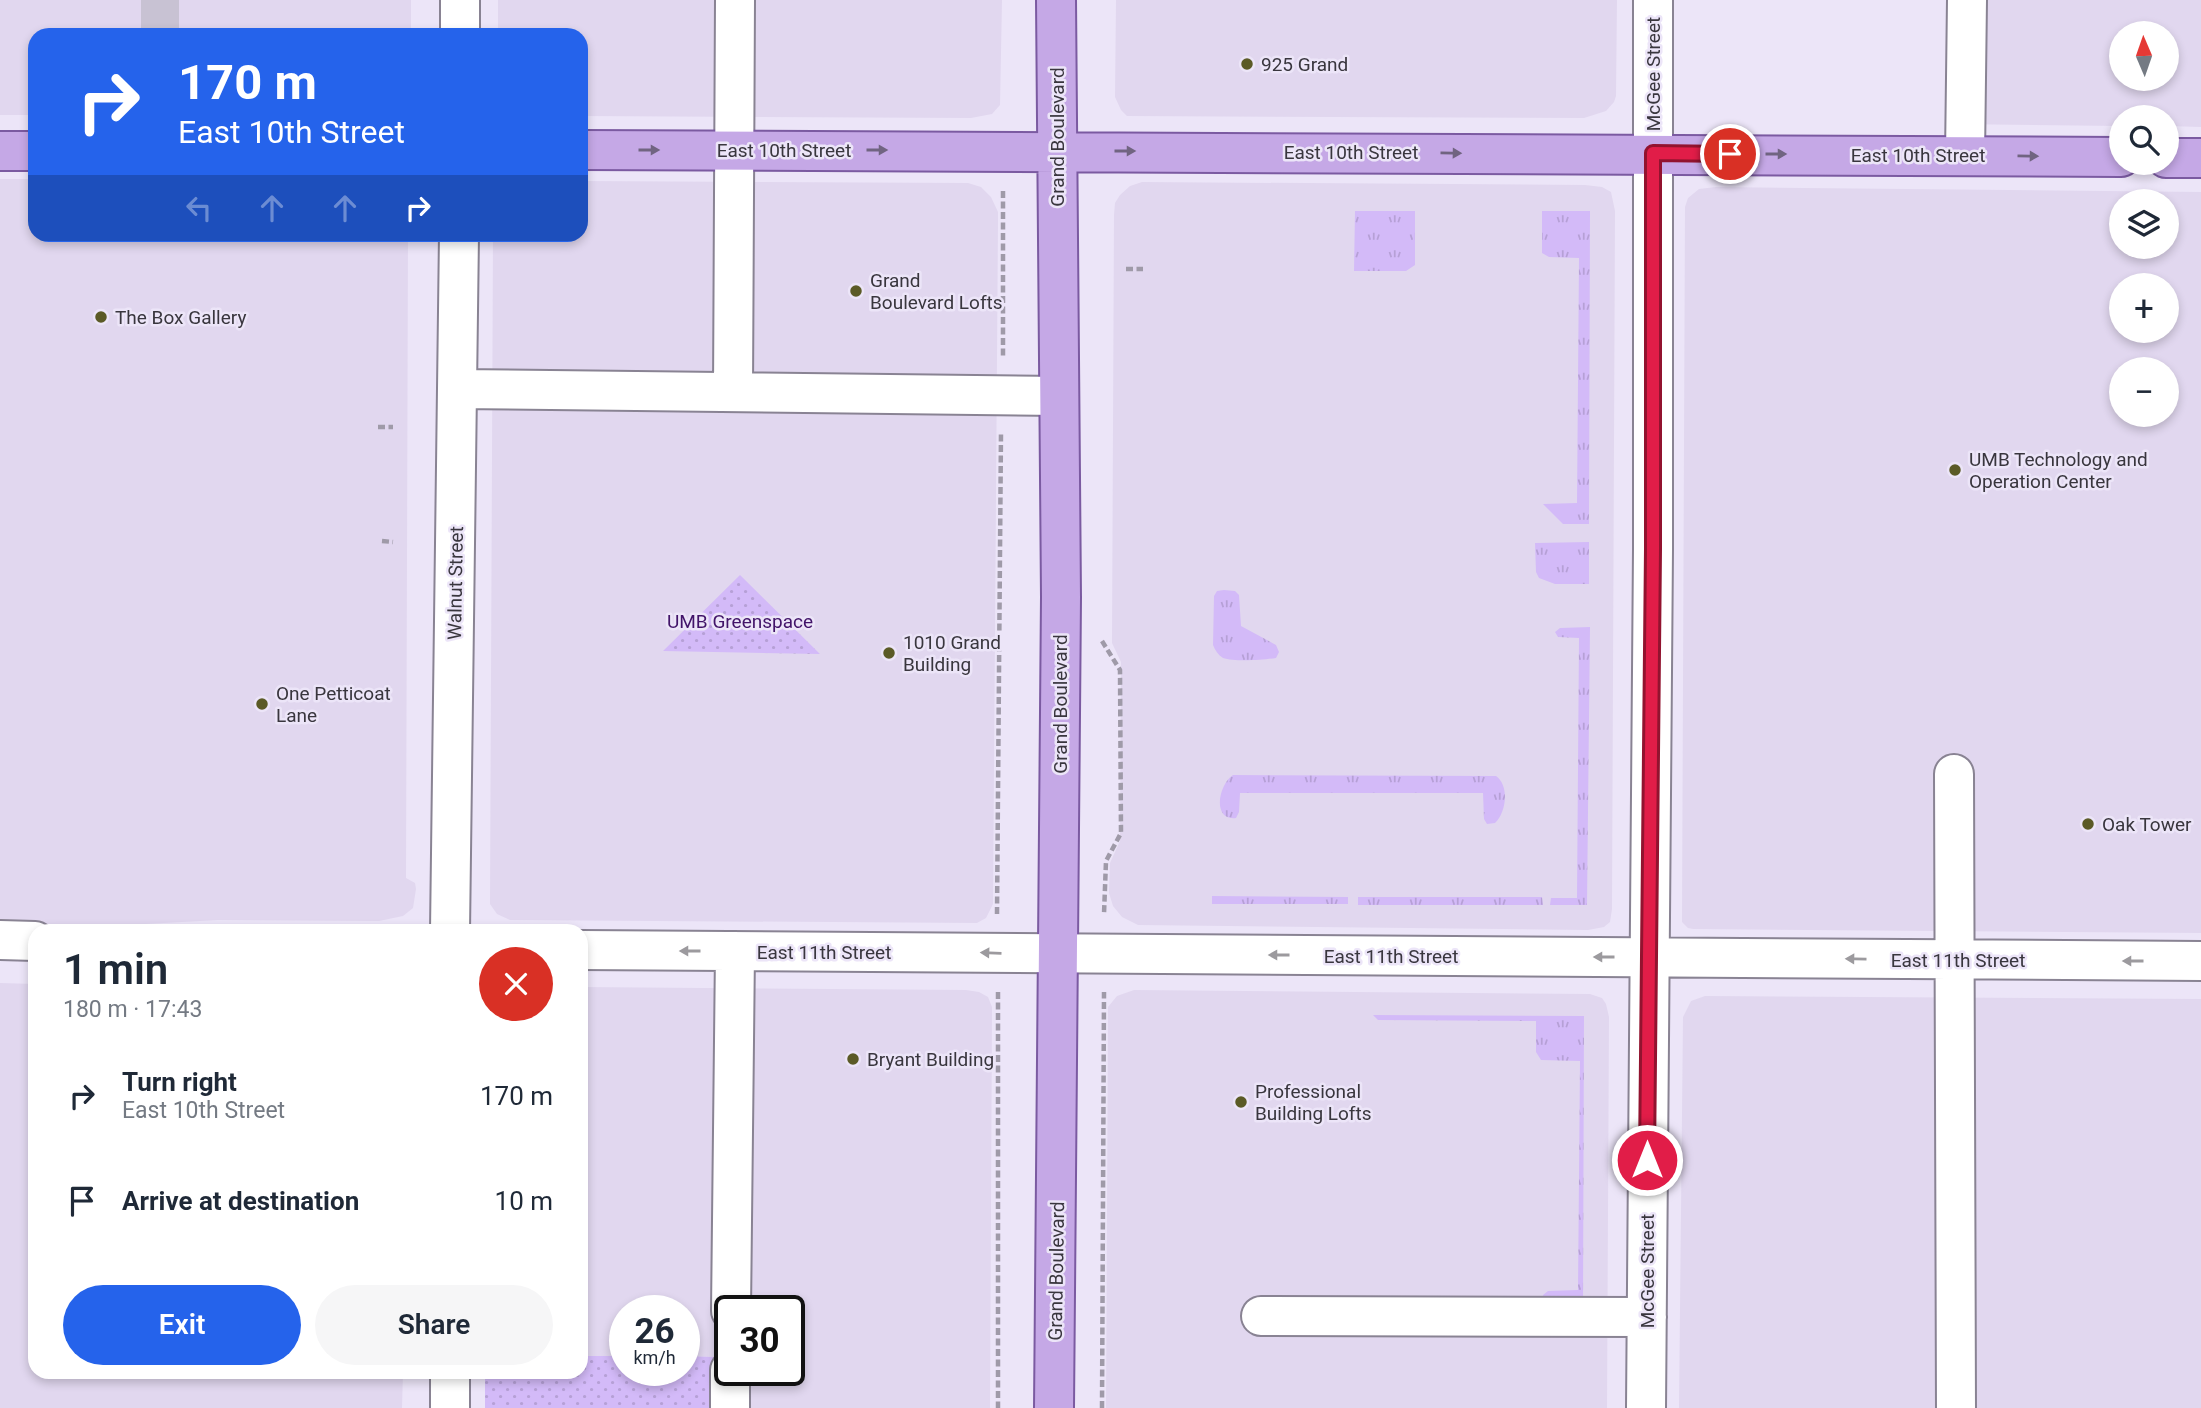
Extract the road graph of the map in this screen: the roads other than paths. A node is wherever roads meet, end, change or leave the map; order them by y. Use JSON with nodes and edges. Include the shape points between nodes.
{"nodes":[{"id":1,"x":460,"y":0,"type":"edge"},
{"id":2,"x":735,"y":0,"type":"edge"},
{"id":3,"x":1056,"y":0,"type":"edge"},
{"id":4,"x":1653,"y":0,"type":"edge"},
{"id":5,"x":1967,"y":0,"type":"edge"},
{"id":6,"x":460,"y":28,"type":"edge"},
{"id":7,"x":588,"y":150,"type":"edge"},
{"id":8,"x":734,"y":150,"type":"junction"},
{"id":9,"x":0,"y":151,"type":"edge"},
{"id":10,"x":28,"y":151,"type":"edge"},
{"id":11,"x":1057,"y":151,"type":"junction"},
{"id":12,"x":1653,"y":153,"type":"junction"},
{"id":13,"x":1965,"y":156,"type":"junction"},
{"id":14,"x":2109,"y":157,"type":"edge"},
{"id":15,"x":2179,"y":158,"type":"edge"},
{"id":16,"x":2201,"y":158,"type":"edge"},
{"id":17,"x":459,"y":242,"type":"edge"},
{"id":18,"x":457,"y":389,"type":"junction"},
{"id":19,"x":733,"y":392,"type":"junction"},
{"id":20,"x":1059,"y":396,"type":"junction"},
{"id":21,"x":1954,"y":774,"type":"dead end"},
{"id":22,"x":450,"y":924,"type":"edge"},
{"id":23,"x":0,"y":940,"type":"edge"},
{"id":24,"x":28,"y":941,"type":"edge"},
{"id":25,"x":588,"y":950,"type":"edge"},
{"id":26,"x":735,"y":951,"type":"junction"},
{"id":27,"x":1059,"y":953,"type":"junction"},
{"id":28,"x":1649,"y":957,"type":"junction"},
{"id":29,"x":1955,"y":960,"type":"junction"},
{"id":30,"x":2201,"y":961,"type":"edge"},
{"id":31,"x":731,"y":1295,"type":"edge"},
{"id":32,"x":1261,"y":1316,"type":"dead end"},
{"id":33,"x":1647,"y":1317,"type":"junction"},
{"id":34,"x":450,"y":1379,"type":"edge"},
{"id":35,"x":730,"y":1386,"type":"edge"},
{"id":36,"x":450,"y":1408,"type":"edge"},
{"id":37,"x":730,"y":1408,"type":"edge"},
{"id":38,"x":1054,"y":1408,"type":"edge"},
{"id":39,"x":1646,"y":1408,"type":"edge"},
{"id":40,"x":1956,"y":1408,"type":"edge"}],
"edges":[{"from":1,"to":6,"type":"street"},
{"from":2,"to":8,"type":"street"},
{"from":3,"to":11,"type":"main road","name":"Grand Boulevard"},
{"from":4,"to":12,"type":"street","name":"McGee Street"},
{"from":5,"to":13,"type":"street"},
{"from":7,"to":8,"type":"main road","name":"East 10th Street","one_way":true},
{"from":8,"to":11,"type":"main road","name":"East 10th Street","one_way":true},
{"from":8,"to":19,"type":"street"},
{"from":9,"to":10,"type":"main road"},
{"from":11,"to":12,"type":"main road","name":"East 10th Street","one_way":true},
{"from":11,"to":20,"type":"main road","name":"Grand Boulevard"},
{"from":12,"to":13,"type":"main road","name":"East 10th Street","one_way":true},
{"from":12,"to":28,"type":"street","name":"McGee Street"},
{"from":13,"to":14,"type":"main road","name":"East 10th Street","one_way":true},
{"from":15,"to":16,"type":"main road"},
{"from":17,"to":18,"type":"street","name":"Walnut Street"},
{"from":18,"to":19,"type":"street"},
{"from":18,"to":22,"type":"street","name":"Walnut Street"},
{"from":19,"to":20,"type":"street"},
{"from":20,"to":27,"type":"main road","name":"Grand Boulevard"},
{"from":21,"to":29,"type":"street"},
{"from":23,"to":24,"type":"street"},
{"from":26,"to":25,"type":"street","name":"East 11th Street","one_way":true},
{"from":27,"to":26,"type":"street","name":"East 11th Street","one_way":true},
{"from":26,"to":31,"type":"street"},
{"from":28,"to":27,"type":"street","name":"East 11th Street","one_way":true},
{"from":27,"to":38,"type":"main road","name":"Grand Boulevard"},
{"from":29,"to":28,"type":"street","name":"East 11th Street","one_way":true},
{"from":28,"to":33,"type":"street","name":"McGee Street"},
{"from":30,"to":29,"type":"street","name":"East 11th Street","one_way":true},
{"from":29,"to":40,"type":"street"},
{"from":32,"to":33,"type":"street"},
{"from":33,"to":39,"type":"street","name":"McGee Street"},
{"from":34,"to":36,"type":"street"},
{"from":35,"to":37,"type":"street"}]}
